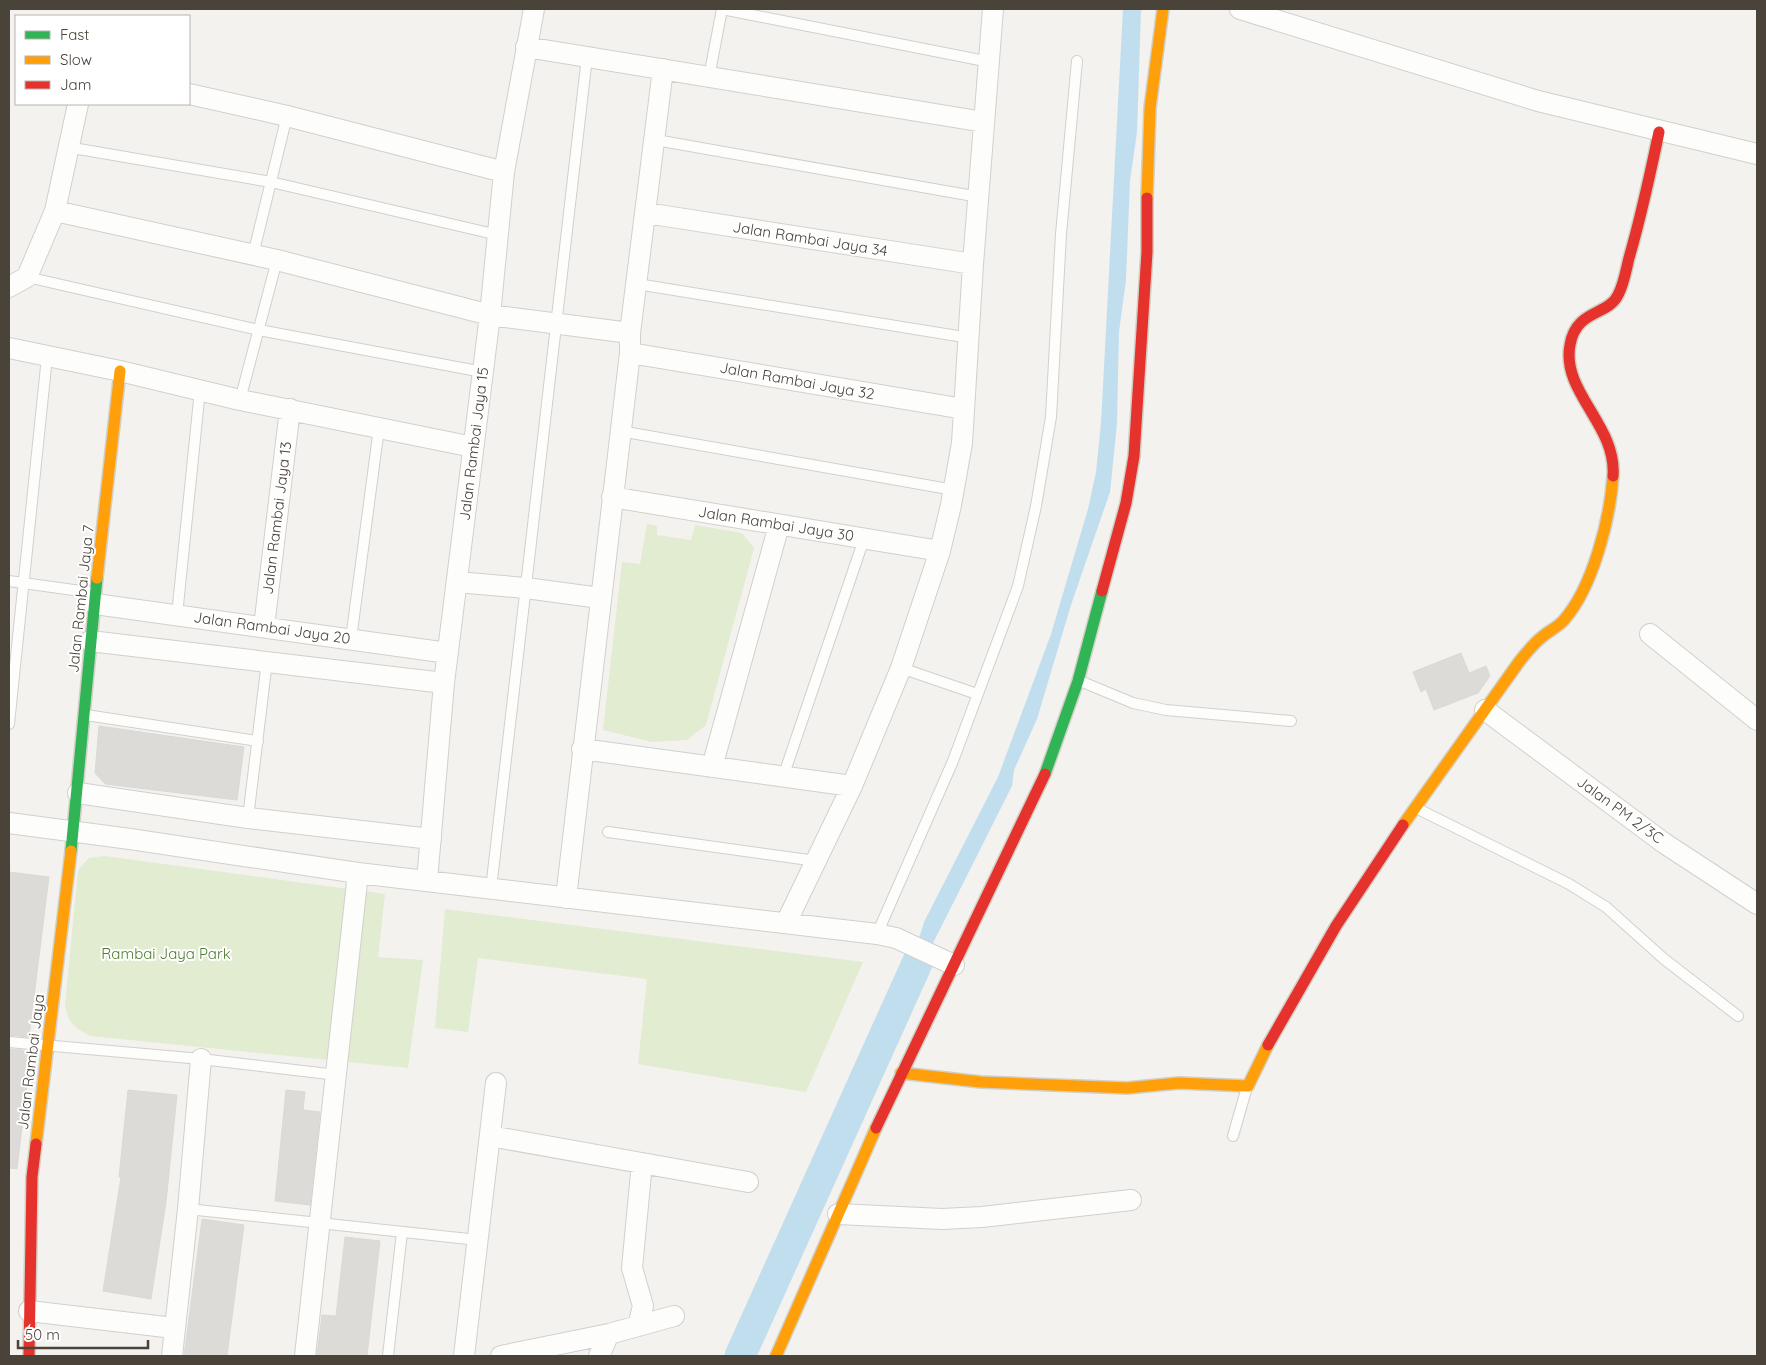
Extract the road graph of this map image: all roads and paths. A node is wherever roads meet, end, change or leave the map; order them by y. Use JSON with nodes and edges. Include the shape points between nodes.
{"nodes":[{"id":1,"x":534,"y":9,"type":"edge"},
{"id":2,"x":722,"y":9,"type":"edge"},
{"id":3,"x":993,"y":9,"type":"edge"},
{"id":4,"x":1162,"y":9,"type":"edge"},
{"id":5,"x":1240,"y":9,"type":"edge"},
{"id":6,"x":526,"y":47,"type":"junction"},
{"id":7,"x":587,"y":57,"type":"junction"},
{"id":8,"x":1077,"y":61,"type":"dead end"},
{"id":9,"x":990,"y":62,"type":"junction"},
{"id":10,"x":663,"y":69,"type":"junction"},
{"id":11,"x":709,"y":77,"type":"junction"},
{"id":12,"x":190,"y":94,"type":"edge"},
{"id":13,"x":78,"y":105,"type":"edge"},
{"id":14,"x":287,"y":116,"type":"junction"},
{"id":15,"x":984,"y":122,"type":"junction"},
{"id":16,"x":1659,"y":132,"type":"junction"},
{"id":17,"x":656,"y":140,"type":"junction"},
{"id":18,"x":67,"y":147,"type":"junction"},
{"id":19,"x":1757,"y":154,"type":"edge"},
{"id":20,"x":504,"y":172,"type":"junction"},
{"id":21,"x":271,"y":182,"type":"junction"},
{"id":22,"x":978,"y":197,"type":"junction"},
{"id":23,"x":55,"y":211,"type":"junction"},
{"id":24,"x":646,"y":213,"type":"junction"},
{"id":25,"x":498,"y":235,"type":"junction"},
{"id":26,"x":253,"y":255,"type":"junction"},
{"id":27,"x":277,"y":260,"type":"junction"},
{"id":28,"x":973,"y":264,"type":"junction"},
{"id":29,"x":27,"y":277,"type":"junction"},
{"id":30,"x":637,"y":284,"type":"junction"},
{"id":31,"x":9,"y":287,"type":"edge"},
{"id":32,"x":490,"y":315,"type":"junction"},
{"id":33,"x":557,"y":324,"type":"junction"},
{"id":34,"x":258,"y":330,"type":"junction"},
{"id":35,"x":970,"y":338,"type":"junction"},
{"id":36,"x":630,"y":343,"type":"junction"},
{"id":37,"x":9,"y":348,"type":"edge"},
{"id":38,"x":47,"y":357,"type":"junction"},
{"id":39,"x":120,"y":370,"type":"junction"},
{"id":40,"x":482,"y":372,"type":"junction"},
{"id":41,"x":200,"y":390,"type":"junction"},
{"id":42,"x":240,"y":400,"type":"junction"},
{"id":43,"x":290,"y":409,"type":"junction"},
{"id":44,"x":964,"y":409,"type":"junction"},
{"id":45,"x":379,"y":428,"type":"junction"},
{"id":46,"x":620,"y":431,"type":"junction"},
{"id":47,"x":473,"y":447,"type":"junction"},
{"id":48,"x":954,"y":490,"type":"junction"},
{"id":49,"x":612,"y":497,"type":"junction"},
{"id":50,"x":779,"y":525,"type":"junction"},
{"id":51,"x":864,"y":538,"type":"junction"},
{"id":52,"x":940,"y":551,"type":"junction"},
{"id":53,"x":9,"y":580,"type":"edge"},
{"id":54,"x":457,"y":582,"type":"junction"},
{"id":55,"x":24,"y":583,"type":"junction"},
{"id":56,"x":526,"y":588,"type":"junction"},
{"id":57,"x":96,"y":598,"type":"junction"},
{"id":58,"x":600,"y":598,"type":"junction"},
{"id":59,"x":177,"y":615,"type":"junction"},
{"id":60,"x":264,"y":627,"type":"junction"},
{"id":61,"x":1650,"y":634,"type":"dead end"},
{"id":62,"x":351,"y":639,"type":"junction"},
{"id":63,"x":90,"y":641,"type":"junction"},
{"id":64,"x":448,"y":652,"type":"junction"},
{"id":65,"x":267,"y":661,"type":"junction"},
{"id":66,"x":901,"y":668,"type":"junction"},
{"id":67,"x":1078,"y":681,"type":"junction"},
{"id":68,"x":444,"y":683,"type":"junction"},
{"id":69,"x":977,"y":694,"type":"junction"},
{"id":70,"x":1485,"y":710,"type":"junction"},
{"id":71,"x":84,"y":714,"type":"junction"},
{"id":72,"x":1757,"y":720,"type":"edge"},
{"id":73,"x":1291,"y":721,"type":"dead end"},
{"id":74,"x":9,"y":724,"type":"edge"},
{"id":75,"x":258,"y":741,"type":"junction"},
{"id":76,"x":582,"y":749,"type":"junction"},
{"id":77,"x":712,"y":767,"type":"junction"},
{"id":78,"x":783,"y":777,"type":"junction"},
{"id":79,"x":852,"y":786,"type":"junction"},
{"id":80,"x":78,"y":793,"type":"junction"},
{"id":81,"x":1416,"y":808,"type":"junction"},
{"id":82,"x":248,"y":818,"type":"junction"},
{"id":83,"x":9,"y":824,"type":"edge"},
{"id":84,"x":73,"y":831,"type":"junction"},
{"id":85,"x":608,"y":832,"type":"dead end"},
{"id":86,"x":431,"y":839,"type":"junction"},
{"id":87,"x":816,"y":860,"type":"junction"},
{"id":88,"x":358,"y":873,"type":"junction"},
{"id":89,"x":427,"y":881,"type":"junction"},
{"id":90,"x":491,"y":888,"type":"junction"},
{"id":91,"x":566,"y":898,"type":"junction"},
{"id":92,"x":1757,"y":904,"type":"edge"},
{"id":93,"x":786,"y":923,"type":"junction"},
{"id":94,"x":886,"y":936,"type":"junction"},
{"id":95,"x":948,"y":962,"type":"junction"},
{"id":96,"x":1738,"y":1016,"type":"dead end"},
{"id":97,"x":9,"y":1042,"type":"edge"},
{"id":98,"x":48,"y":1045,"type":"junction"},
{"id":99,"x":201,"y":1059,"type":"junction"},
{"id":100,"x":901,"y":1073,"type":"junction"},
{"id":101,"x":337,"y":1075,"type":"junction"},
{"id":102,"x":496,"y":1083,"type":"dead end"},
{"id":103,"x":1248,"y":1086,"type":"junction"},
{"id":104,"x":490,"y":1136,"type":"junction"},
{"id":105,"x":1233,"y":1136,"type":"dead end"},
{"id":106,"x":642,"y":1163,"type":"junction"},
{"id":107,"x":748,"y":1182,"type":"dead end"},
{"id":108,"x":1131,"y":1200,"type":"dead end"},
{"id":109,"x":188,"y":1209,"type":"junction"},
{"id":110,"x":838,"y":1214,"type":"junction"},
{"id":111,"x":320,"y":1224,"type":"junction"},
{"id":112,"x":402,"y":1232,"type":"junction"},
{"id":113,"x":478,"y":1240,"type":"junction"},
{"id":114,"x":29,"y":1311,"type":"junction"},
{"id":115,"x":674,"y":1316,"type":"dead end"},
{"id":116,"x":638,"y":1326,"type":"junction"},
{"id":117,"x":174,"y":1328,"type":"junction"},
{"id":118,"x":609,"y":1334,"type":"junction"},
{"id":119,"x":29,"y":1356,"type":"edge"},
{"id":120,"x":172,"y":1356,"type":"edge"},
{"id":121,"x":306,"y":1356,"type":"edge"},
{"id":122,"x":388,"y":1356,"type":"edge"},
{"id":123,"x":464,"y":1356,"type":"edge"},
{"id":124,"x":501,"y":1356,"type":"edge"},
{"id":125,"x":599,"y":1356,"type":"edge"},
{"id":126,"x":776,"y":1356,"type":"edge"}],
"edges":[{"from":1,"to":6,"type":"street","name":"Jalan Rambai Jaya 15"},
{"from":2,"to":9,"type":"lane"},
{"from":2,"to":11,"type":"lane"},
{"from":3,"to":9,"type":"street"},
{"from":4,"to":67,"type":"street","via":[[1150,108],[1147,252],[1134,456],[1126,503]]},
{"from":5,"to":16,"type":"street","via":[[1484,85]]},
{"from":6,"to":7,"type":"street"},
{"from":6,"to":20,"type":"street","name":"Jalan Rambai Jaya 15"},
{"from":7,"to":10,"type":"street"},
{"from":7,"to":33,"type":"lane"},
{"from":8,"to":69,"type":"lane","via":[[1061,234],[1051,417],[1018,586]]},
{"from":9,"to":15,"type":"street"},
{"from":10,"to":11,"type":"street"},
{"from":10,"to":17,"type":"street"},
{"from":11,"to":15,"type":"street"},
{"from":12,"to":14,"type":"street"},
{"from":13,"to":18,"type":"street"},
{"from":14,"to":20,"type":"street"},
{"from":14,"to":21,"type":"lane"},
{"from":15,"to":22,"type":"street"},
{"from":16,"to":19,"type":"street","via":[[1687,135]]},
{"from":16,"to":70,"type":"street","via":[[1643,210],[1618,296],[1611,304],[1587,316],[1578,326],[1569,347],[1568,365],[1608,437],[1615,471],[1612,494],[1591,570],[1576,604],[1564,621],[1523,656]]},
{"from":17,"to":22,"type":"lane"},
{"from":17,"to":24,"type":"street"},
{"from":18,"to":21,"type":"lane"},
{"from":18,"to":23,"type":"street"},
{"from":20,"to":25,"type":"street","name":"Jalan Rambai Jaya 15"},
{"from":21,"to":25,"type":"lane"},
{"from":21,"to":26,"type":"lane"},
{"from":22,"to":28,"type":"street"},
{"from":23,"to":26,"type":"street","name":"Jalan Rambai Jaya 32"},
{"from":23,"to":29,"type":"street"},
{"from":24,"to":28,"type":"street","name":"Jalan Rambai Jaya 34"},
{"from":24,"to":30,"type":"street"},
{"from":25,"to":32,"type":"street","name":"Jalan Rambai Jaya 15"},
{"from":26,"to":27,"type":"street","name":"Jalan Rambai Jaya 32"},
{"from":27,"to":32,"type":"street","name":"Jalan Rambai Jaya 32"},
{"from":27,"to":34,"type":"lane"},
{"from":28,"to":35,"type":"street"},
{"from":29,"to":31,"type":"street"},
{"from":29,"to":34,"type":"lane"},
{"from":30,"to":35,"type":"lane"},
{"from":30,"to":36,"type":"street"},
{"from":32,"to":33,"type":"street","name":"Jalan Rambai Jaya 32"},
{"from":32,"to":40,"type":"street","name":"Jalan Rambai Jaya 15"},
{"from":33,"to":36,"type":"street","name":"Jalan Rambai Jaya 32"},
{"from":33,"to":56,"type":"lane"},
{"from":34,"to":40,"type":"lane"},
{"from":34,"to":42,"type":"lane"},
{"from":35,"to":44,"type":"street"},
{"from":36,"to":44,"type":"street","name":"Jalan Rambai Jaya 32"},
{"from":36,"to":46,"type":"street"},
{"from":37,"to":38,"type":"street"},
{"from":38,"to":39,"type":"street"},
{"from":38,"to":55,"type":"lane"},
{"from":39,"to":41,"type":"street"},
{"from":39,"to":57,"type":"street","name":"Jalan Rambai Jaya 7"},
{"from":40,"to":47,"type":"street","name":"Jalan Rambai Jaya 15"},
{"from":41,"to":42,"type":"street"},
{"from":41,"to":59,"type":"lane"},
{"from":42,"to":43,"type":"street"},
{"from":43,"to":45,"type":"street"},
{"from":43,"to":60,"type":"street","name":"Jalan Rambai Jaya 13"},
{"from":44,"to":48,"type":"street"},
{"from":45,"to":47,"type":"street"},
{"from":45,"to":62,"type":"lane"},
{"from":46,"to":48,"type":"lane"},
{"from":46,"to":49,"type":"street"},
{"from":47,"to":54,"type":"street","name":"Jalan Rambai Jaya 15"},
{"from":48,"to":52,"type":"street"},
{"from":49,"to":50,"type":"street","name":"Jalan Rambai Jaya 30"},
{"from":49,"to":58,"type":"street"},
{"from":50,"to":51,"type":"street","name":"Jalan Rambai Jaya 30"},
{"from":50,"to":77,"type":"street"},
{"from":51,"to":52,"type":"street","name":"Jalan Rambai Jaya 30"},
{"from":51,"to":78,"type":"lane"},
{"from":52,"to":66,"type":"street"},
{"from":53,"to":55,"type":"lane"},
{"from":54,"to":56,"type":"street"},
{"from":54,"to":64,"type":"street","name":"Jalan Rambai Jaya 15"},
{"from":55,"to":57,"type":"lane"},
{"from":55,"to":74,"type":"lane"},
{"from":56,"to":58,"type":"street"},
{"from":56,"to":90,"type":"lane"},
{"from":57,"to":59,"type":"street","name":"Jalan Rambai Jaya 20"},
{"from":57,"to":63,"type":"street","name":"Jalan Rambai Jaya 7"},
{"from":58,"to":76,"type":"street"},
{"from":59,"to":60,"type":"street","name":"Jalan Rambai Jaya 20"},
{"from":60,"to":62,"type":"street","name":"Jalan Rambai Jaya 20"},
{"from":61,"to":72,"type":"street"},
{"from":62,"to":64,"type":"street","name":"Jalan Rambai Jaya 20"},
{"from":63,"to":65,"type":"street"},
{"from":63,"to":71,"type":"street","name":"Jalan Rambai Jaya 7"},
{"from":64,"to":68,"type":"street","name":"Jalan Rambai Jaya 15"},
{"from":65,"to":68,"type":"street"},
{"from":65,"to":75,"type":"lane"},
{"from":66,"to":69,"type":"lane"},
{"from":66,"to":79,"type":"street"},
{"from":67,"to":73,"type":"lane","via":[[1133,703],[1166,710]]},
{"from":67,"to":95,"type":"street","via":[[1040,788],[979,909],[965,945]]},
{"from":68,"to":86,"type":"street","name":"Jalan Rambai Jaya 15"},
{"from":69,"to":94,"type":"lane"},
{"from":70,"to":81,"type":"street"},
{"from":70,"to":92,"type":"street","name":"Jalan PM 2/3C","via":[[1664,843]]},
{"from":71,"to":75,"type":"lane"},
{"from":71,"to":80,"type":"street","name":"Jalan Rambai Jaya 7"},
{"from":75,"to":82,"type":"lane"},
{"from":76,"to":77,"type":"street"},
{"from":76,"to":91,"type":"street"},
{"from":77,"to":78,"type":"street"},
{"from":78,"to":79,"type":"street"},
{"from":79,"to":87,"type":"street"},
{"from":80,"to":82,"type":"street"},
{"from":80,"to":84,"type":"street","name":"Jalan Rambai Jaya 7"},
{"from":81,"to":96,"type":"lane","via":[[1569,884],[1606,907],[1664,960]]},
{"from":81,"to":103,"type":"street","via":[[1336,926],[1293,998]]},
{"from":82,"to":86,"type":"street"},
{"from":83,"to":84,"type":"street"},
{"from":84,"to":88,"type":"street"},
{"from":84,"to":98,"type":"street","name":"Jalan Rambai Jaya"},
{"from":85,"to":87,"type":"lane"},
{"from":86,"to":89,"type":"street","name":"Jalan Rambai Jaya 15"},
{"from":87,"to":93,"type":"street"},
{"from":88,"to":89,"type":"street"},
{"from":88,"to":101,"type":"street"},
{"from":89,"to":90,"type":"street"},
{"from":90,"to":91,"type":"street"},
{"from":91,"to":93,"type":"street"},
{"from":93,"to":94,"type":"street"},
{"from":94,"to":95,"type":"street"},
{"from":95,"to":100,"type":"street"},
{"from":97,"to":98,"type":"lane"},
{"from":98,"to":99,"type":"lane"},
{"from":98,"to":114,"type":"street","name":"Jalan Rambai Jaya","via":[[32,1177]]},
{"from":99,"to":101,"type":"lane"},
{"from":99,"to":109,"type":"street"},
{"from":100,"to":103,"type":"street","via":[[1000,1083],[1127,1088],[1179,1083]]},
{"from":100,"to":110,"type":"street"},
{"from":101,"to":111,"type":"street"},
{"from":102,"to":104,"type":"street"},
{"from":103,"to":105,"type":"lane"},
{"from":104,"to":106,"type":"street"},
{"from":104,"to":113,"type":"street"},
{"from":106,"to":107,"type":"street"},
{"from":106,"to":116,"type":"street","via":[[632,1268],[643,1306]]},
{"from":108,"to":110,"type":"street","via":[[982,1218]]},
{"from":109,"to":111,"type":"lane"},
{"from":109,"to":117,"type":"street"},
{"from":110,"to":126,"type":"street"},
{"from":111,"to":112,"type":"lane"},
{"from":111,"to":121,"type":"street"},
{"from":112,"to":113,"type":"lane"},
{"from":112,"to":122,"type":"lane"},
{"from":113,"to":123,"type":"street"},
{"from":114,"to":117,"type":"street"},
{"from":114,"to":119,"type":"street","name":"Jalan Rambai Jaya"},
{"from":115,"to":116,"type":"street"},
{"from":116,"to":118,"type":"street"},
{"from":117,"to":120,"type":"street"},
{"from":118,"to":124,"type":"street"},
{"from":118,"to":125,"type":"street"}]}
